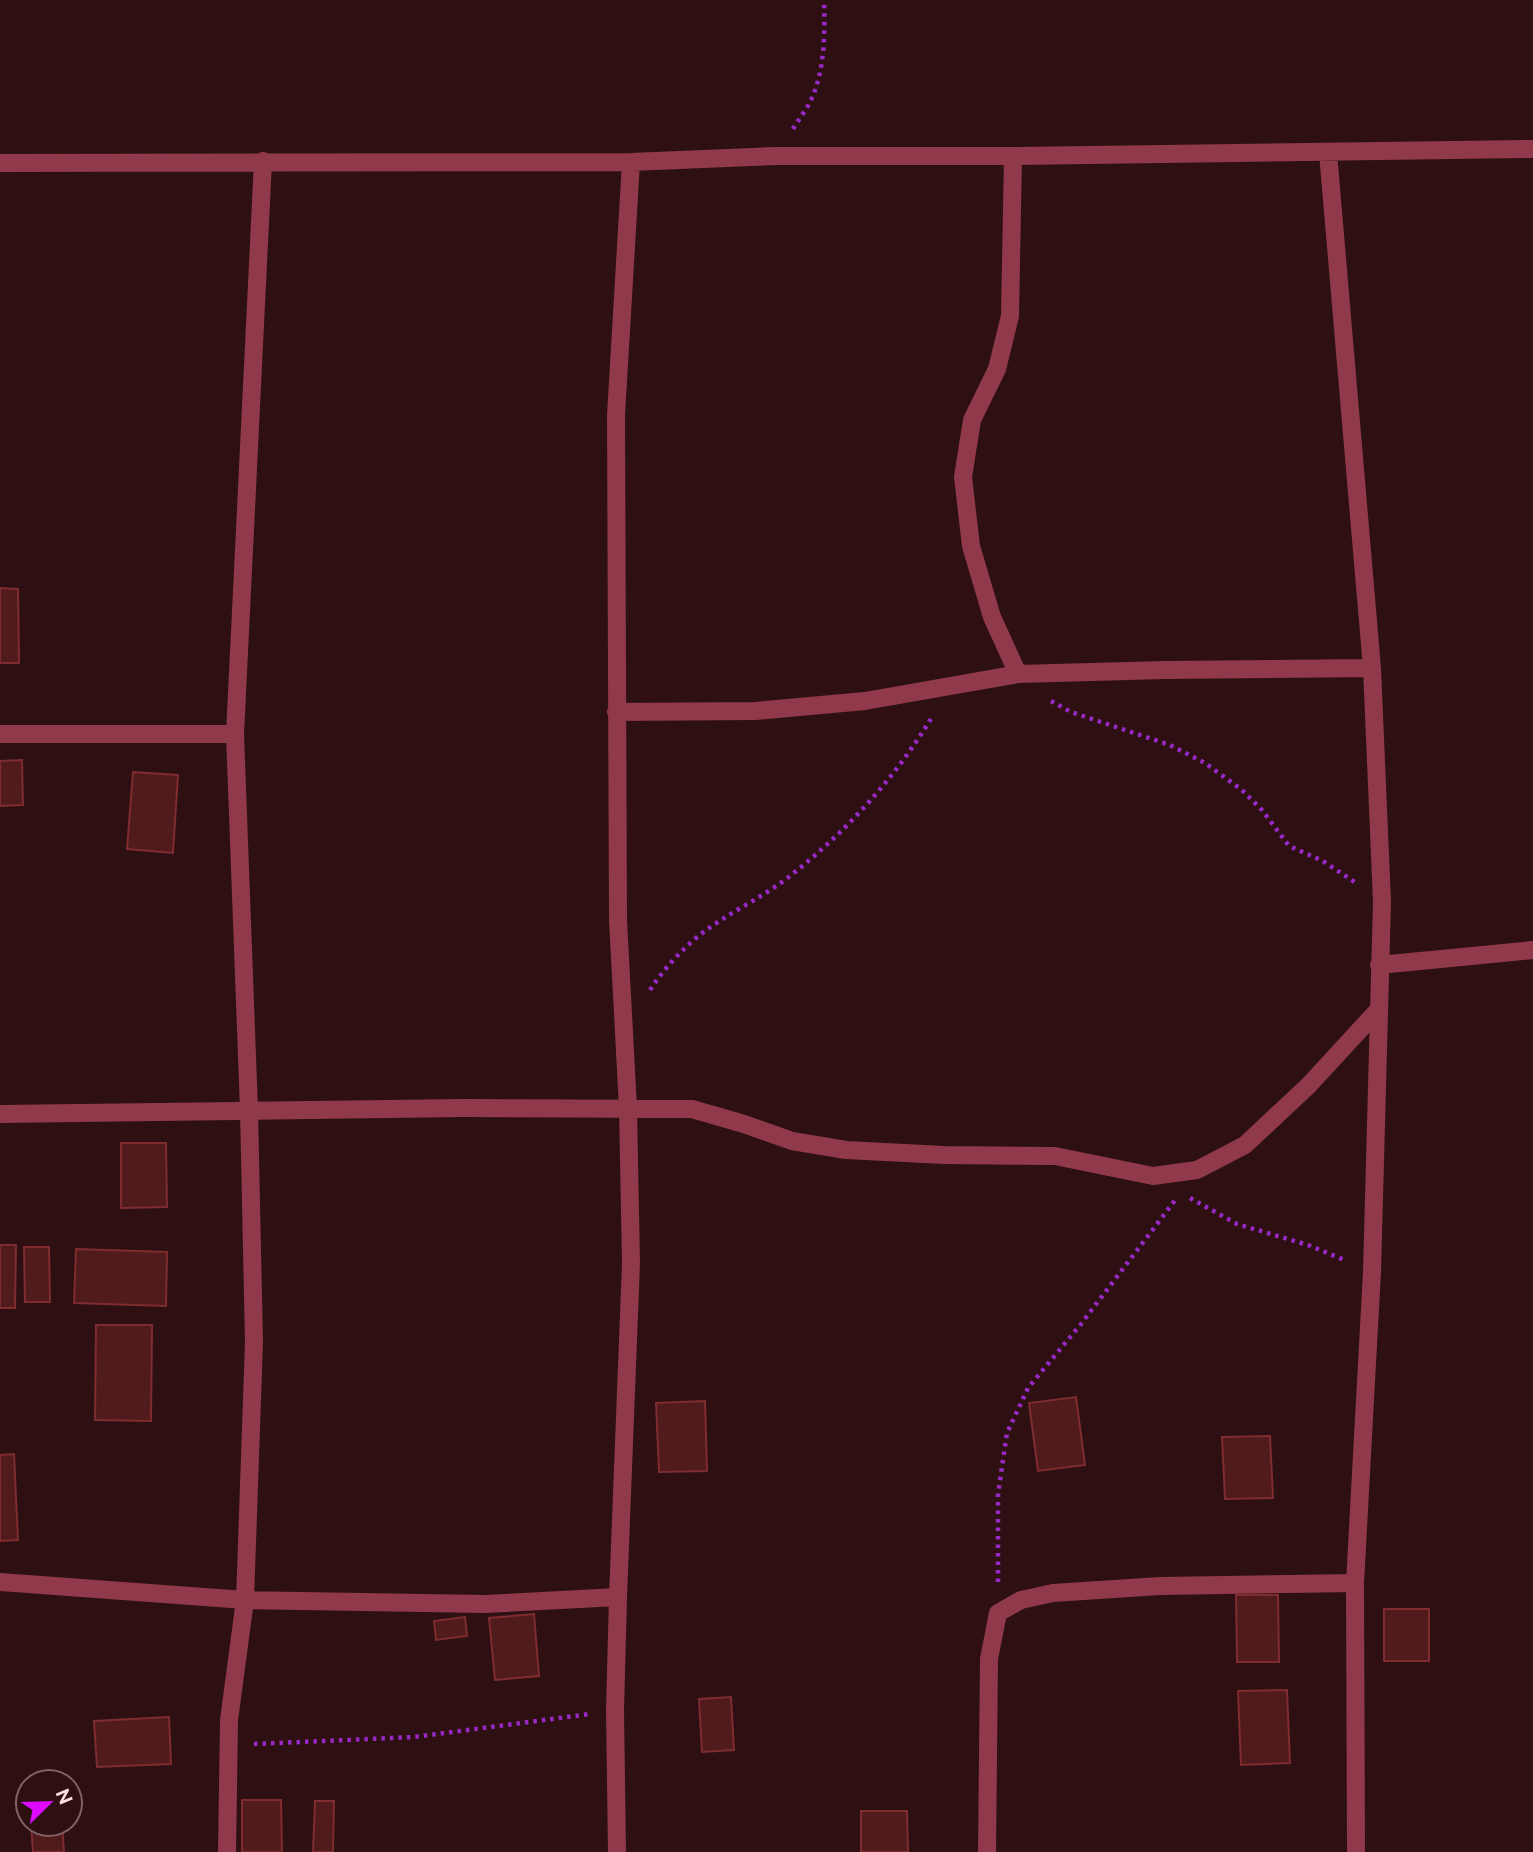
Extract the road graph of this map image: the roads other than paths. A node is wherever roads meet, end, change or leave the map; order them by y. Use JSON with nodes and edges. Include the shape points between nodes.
{"nodes":[{"id":1,"x":1533,"y":149,"type":"edge"},
{"id":2,"x":1328,"y":153,"type":"junction"},
{"id":3,"x":1013,"y":156,"type":"junction"},
{"id":4,"x":263,"y":161,"type":"junction"},
{"id":5,"x":631,"y":162,"type":"junction"},
{"id":6,"x":0,"y":163,"type":"edge"},
{"id":7,"x":1372,"y":668,"type":"junction"},
{"id":8,"x":1017,"y":674,"type":"junction"},
{"id":9,"x":616,"y":712,"type":"junction"},
{"id":10,"x":0,"y":734,"type":"edge"},
{"id":11,"x":235,"y":734,"type":"junction"},
{"id":12,"x":1533,"y":950,"type":"edge"},
{"id":13,"x":1380,"y":965,"type":"junction"},
{"id":14,"x":1379,"y":1009,"type":"junction"},
{"id":15,"x":628,"y":1108,"type":"junction"},
{"id":16,"x":249,"y":1110,"type":"junction"},
{"id":17,"x":0,"y":1114,"type":"edge"},
{"id":18,"x":0,"y":1582,"type":"edge"},
{"id":19,"x":1355,"y":1583,"type":"junction"},
{"id":20,"x":618,"y":1597,"type":"junction"},
{"id":21,"x":245,"y":1600,"type":"junction"},
{"id":22,"x":227,"y":1852,"type":"edge"},
{"id":23,"x":617,"y":1852,"type":"edge"},
{"id":24,"x":987,"y":1852,"type":"edge"},
{"id":25,"x":1356,"y":1852,"type":"edge"}],
"edges":[{"from":1,"to":2,"type":"street"},
{"from":2,"to":3,"type":"street"},
{"from":2,"to":7,"type":"street"},
{"from":3,"to":5,"type":"street","via":[[776,156]]},
{"from":3,"to":8,"type":"street","via":[[1010,316],[997,369],[972,420],[963,477],[971,545],[992,617]]},
{"from":4,"to":5,"type":"street"},
{"from":4,"to":6,"type":"street"},
{"from":4,"to":11,"type":"street"},
{"from":5,"to":9,"type":"street","via":[[616,415]]},
{"from":7,"to":8,"type":"street"},
{"from":7,"to":13,"type":"street","via":[[1382,902]]},
{"from":8,"to":9,"type":"street","via":[[865,701],[755,711]]},
{"from":9,"to":15,"type":"street","via":[[618,920]]},
{"from":10,"to":11,"type":"street"},
{"from":11,"to":16,"type":"street"},
{"from":12,"to":13,"type":"street"},
{"from":13,"to":14,"type":"street"},
{"from":14,"to":15,"type":"street","via":[[1245,1145],[1197,1170],[1153,1177],[1055,1156],[846,1150],[792,1141],[692,1109]]},
{"from":14,"to":19,"type":"street","via":[[1372,1272]]},
{"from":15,"to":16,"type":"street"},
{"from":15,"to":20,"type":"street","via":[[631,1263]]},
{"from":16,"to":17,"type":"street"},
{"from":16,"to":21,"type":"street","via":[[254,1342]]},
{"from":18,"to":21,"type":"street"},
{"from":19,"to":24,"type":"street","via":[[1053,1593],[1021,1600],[998,1613],[989,1659]]},
{"from":19,"to":25,"type":"street"},
{"from":20,"to":21,"type":"street","via":[[485,1604]]},
{"from":20,"to":23,"type":"street"},
{"from":21,"to":22,"type":"street","via":[[229,1720]]}]}
